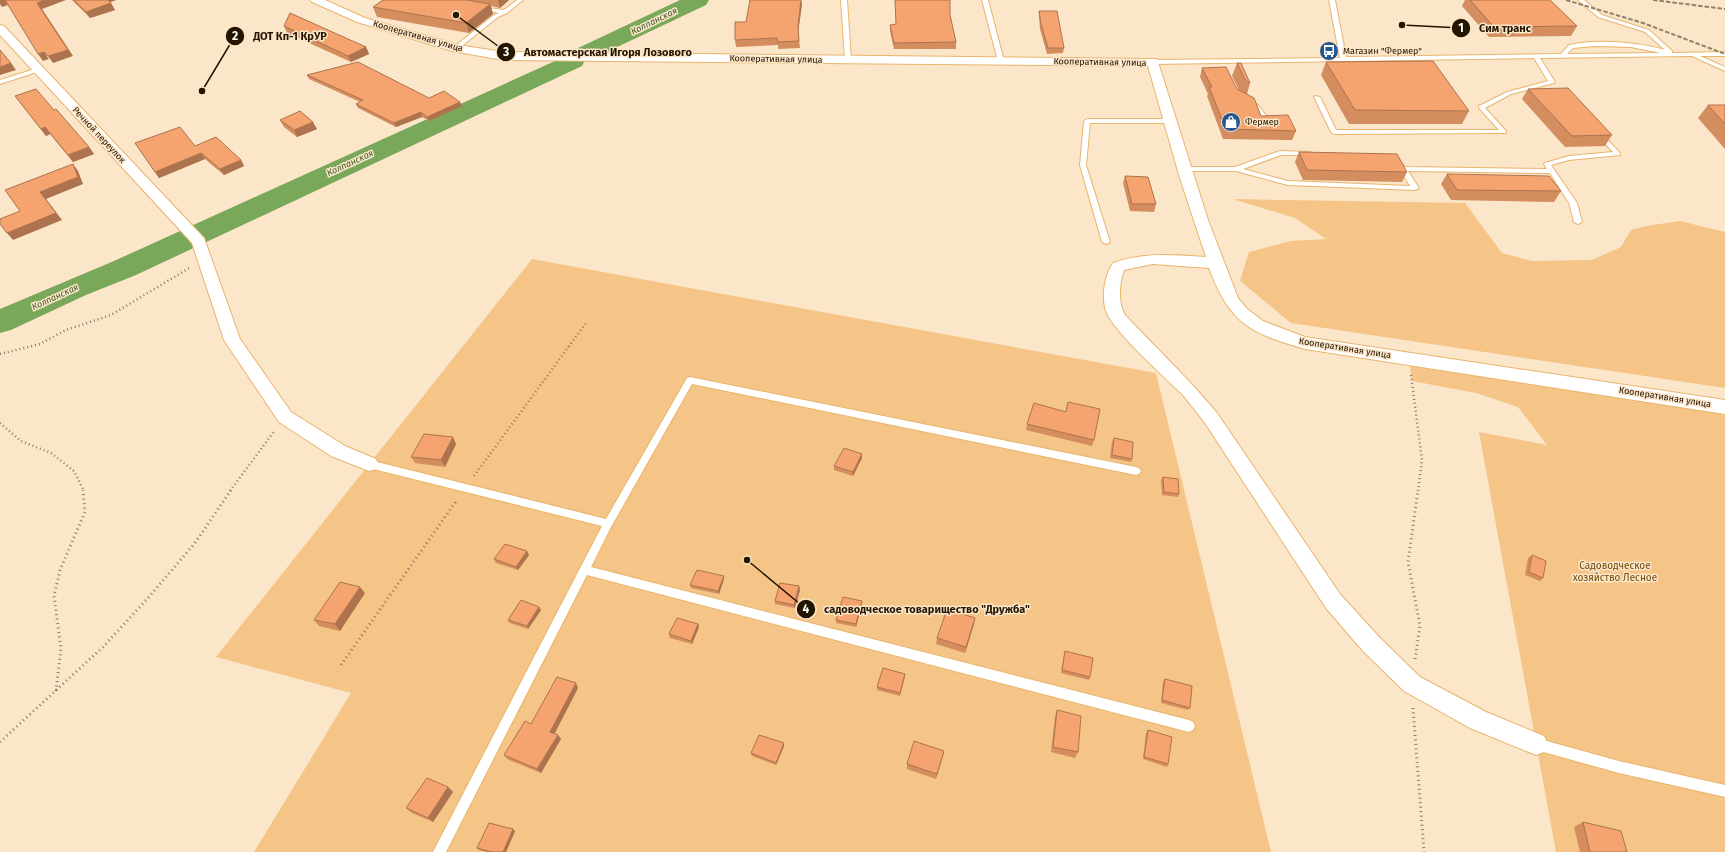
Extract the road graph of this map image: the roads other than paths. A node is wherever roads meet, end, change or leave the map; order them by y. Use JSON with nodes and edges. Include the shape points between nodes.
{"nodes":[{"id":1,"x":316,"y":0,"type":"edge"},
{"id":2,"x":520,"y":0,"type":"edge"},
{"id":3,"x":844,"y":0,"type":"edge"},
{"id":4,"x":985,"y":0,"type":"edge"},
{"id":5,"x":1332,"y":0,"type":"edge"},
{"id":6,"x":1581,"y":0,"type":"edge"},
{"id":7,"x":476,"y":7,"type":"edge"},
{"id":8,"x":506,"y":12,"type":"junction"},
{"id":9,"x":0,"y":28,"type":"edge"},
{"id":10,"x":456,"y":48,"type":"junction"},
{"id":11,"x":1725,"y":54,"type":"edge"},
{"id":12,"x":1674,"y":55,"type":"junction"},
{"id":13,"x":1692,"y":55,"type":"junction"},
{"id":14,"x":1536,"y":57,"type":"junction"},
{"id":15,"x":1562,"y":57,"type":"junction"},
{"id":16,"x":848,"y":59,"type":"junction"},
{"id":17,"x":1343,"y":60,"type":"junction"},
{"id":18,"x":1001,"y":61,"type":"junction"},
{"id":19,"x":1220,"y":61,"type":"junction"},
{"id":20,"x":1153,"y":62,"type":"junction"},
{"id":21,"x":1224,"y":68,"type":"edge"},
{"id":22,"x":1725,"y":69,"type":"edge"},
{"id":23,"x":38,"y":70,"type":"junction"},
{"id":24,"x":0,"y":82,"type":"edge"},
{"id":25,"x":1317,"y":97,"type":"dead end"},
{"id":26,"x":1243,"y":99,"type":"edge"},
{"id":27,"x":1265,"y":118,"type":"edge"},
{"id":28,"x":1169,"y":121,"type":"junction"},
{"id":29,"x":1593,"y":126,"type":"edge"},
{"id":30,"x":1318,"y":154,"type":"edge"},
{"id":31,"x":1395,"y":156,"type":"edge"},
{"id":32,"x":1183,"y":169,"type":"junction"},
{"id":33,"x":1236,"y":169,"type":"junction"},
{"id":34,"x":1403,"y":169,"type":"junction"},
{"id":35,"x":1551,"y":171,"type":"junction"},
{"id":36,"x":1578,"y":222,"type":"dead end"},
{"id":37,"x":1106,"y":242,"type":"dead end"},
{"id":38,"x":1215,"y":263,"type":"junction"},
{"id":39,"x":1725,"y":407,"type":"edge"},
{"id":40,"x":369,"y":464,"type":"joint"},
{"id":41,"x":1136,"y":471,"type":"dead end"},
{"id":42,"x":608,"y":524,"type":"junction"},
{"id":43,"x":585,"y":570,"type":"junction"},
{"id":44,"x":1189,"y":726,"type":"dead end"},
{"id":45,"x":1536,"y":744,"type":"joint"},
{"id":46,"x":1725,"y":792,"type":"edge"},
{"id":47,"x":439,"y":852,"type":"edge"}],
"edges":[{"from":1,"to":10,"type":"street","name":"Кооперативная улица","via":[[361,20]]},
{"from":2,"to":8,"type":"lane"},
{"from":3,"to":16,"type":"lane"},
{"from":4,"to":18,"type":"lane"},
{"from":5,"to":17,"type":"lane"},
{"from":6,"to":12,"type":"lane","via":[[1600,16],[1647,31]]},
{"from":7,"to":8,"type":"lane"},
{"from":8,"to":10,"type":"lane","via":[[496,16]]},
{"from":9,"to":23,"type":"street","name":"Речной переулок"},
{"from":10,"to":16,"type":"street","name":"Кооперативная улица","via":[[503,56]]},
{"from":11,"to":13,"type":"lane"},
{"from":12,"to":13,"type":"lane"},
{"from":12,"to":15,"type":"lane"},
{"from":12,"to":15,"type":"lane","via":[[1633,44],[1600,44],[1571,46]]},
{"from":13,"to":22,"type":"lane"},
{"from":14,"to":15,"type":"lane"},
{"from":14,"to":17,"type":"lane"},
{"from":14,"to":25,"type":"lane","via":[[1555,85],[1509,93],[1481,107],[1504,132],[1334,132]]},
{"from":16,"to":18,"type":"street","name":"Кооперативная улица"},
{"from":17,"to":19,"type":"lane"},
{"from":18,"to":20,"type":"street","name":"Кооперативная улица"},
{"from":19,"to":20,"type":"lane"},
{"from":19,"to":21,"type":"lane"},
{"from":20,"to":28,"type":"street","name":"Кооперативная улица"},
{"from":23,"to":24,"type":"lane"},
{"from":23,"to":40,"type":"street","name":"Речной переулок","via":[[199,241],[232,340],[285,417],[338,451]]},
{"from":26,"to":27,"type":"lane","via":[[1256,106]]},
{"from":28,"to":32,"type":"street","name":"Кооперативная улица"},
{"from":28,"to":37,"type":"lane","via":[[1087,121],[1083,165]]},
{"from":29,"to":35,"type":"lane","via":[[1618,154],[1569,158],[1547,164]]},
{"from":30,"to":33,"type":"lane","via":[[1280,153]]},
{"from":31,"to":34,"type":"lane"},
{"from":32,"to":33,"type":"lane"},
{"from":32,"to":38,"type":"street","name":"Кооперативная улица"},
{"from":33,"to":34,"type":"lane","via":[[1288,183],[1415,188]]},
{"from":34,"to":35,"type":"lane"},
{"from":35,"to":36,"type":"lane","via":[[1573,203]]},
{"from":38,"to":39,"type":"street","name":"Кооперативная улица","via":[[1233,304],[1246,317],[1273,334],[1305,343]]},
{"from":38,"to":45,"type":"street","via":[[1145,259],[1130,261],[1118,267],[1112,278],[1113,308],[1119,319],[1188,390],[1211,418],[1333,601],[1371,644],[1412,684],[1478,720]]},
{"from":40,"to":42,"type":"lane"},
{"from":41,"to":42,"type":"lane","via":[[690,380]]},
{"from":42,"to":43,"type":"lane"},
{"from":43,"to":44,"type":"lane"},
{"from":43,"to":47,"type":"lane"},
{"from":45,"to":46,"type":"lane"}]}
